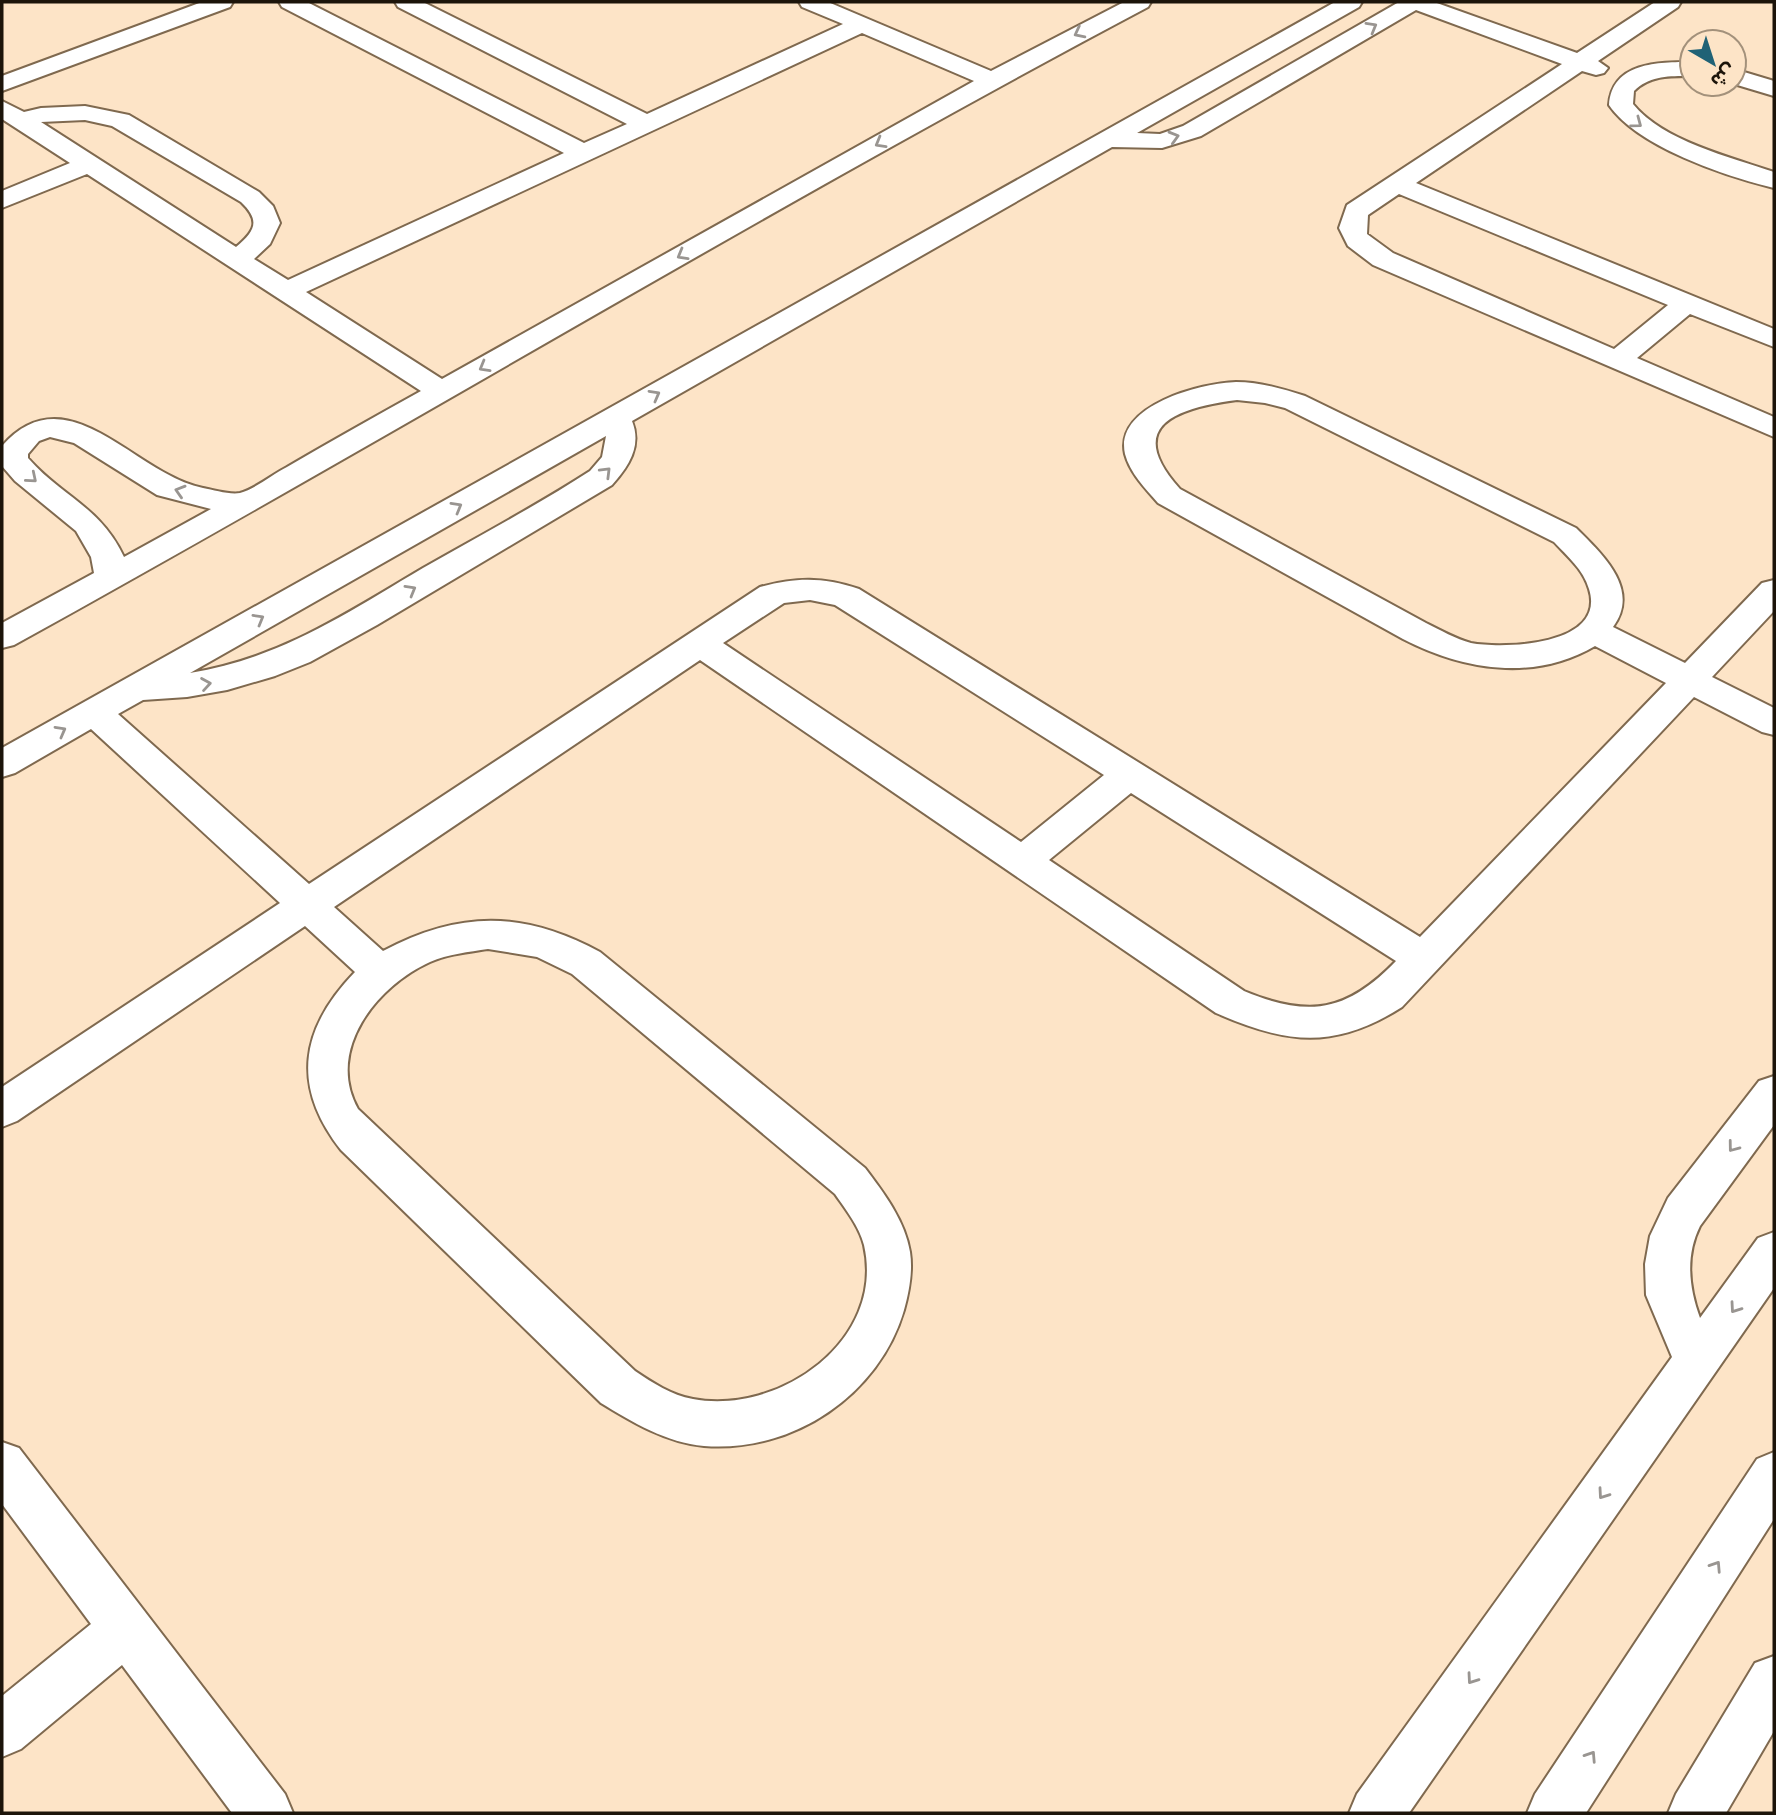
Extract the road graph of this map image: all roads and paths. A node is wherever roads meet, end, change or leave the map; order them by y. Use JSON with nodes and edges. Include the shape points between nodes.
{"nodes":[{"id":1,"x":222,"y":2,"type":"edge"},
{"id":2,"x":290,"y":2,"type":"edge"},
{"id":3,"x":406,"y":2,"type":"edge"},
{"id":4,"x":810,"y":2,"type":"edge"},
{"id":5,"x":1140,"y":2,"type":"edge"},
{"id":6,"x":1351,"y":2,"type":"edge"},
{"id":7,"x":1415,"y":2,"type":"edge"},
{"id":8,"x":1671,"y":2,"type":"edge"},
{"id":9,"x":862,"y":24,"type":"junction"},
{"id":10,"x":496,"y":48,"type":"junction"},
{"id":11,"x":1580,"y":62,"type":"junction"},
{"id":12,"x":1678,"y":70,"type":"edge"},
{"id":13,"x":432,"y":75,"type":"junction"},
{"id":14,"x":992,"y":80,"type":"junction"},
{"id":15,"x":1631,"y":80,"type":"junction"},
{"id":16,"x":1748,"y":81,"type":"edge"},
{"id":17,"x":2,"y":84,"type":"edge"},
{"id":18,"x":1774,"y":89,"type":"edge"},
{"id":19,"x":11,"y":114,"type":"edge"},
{"id":20,"x":647,"y":124,"type":"junction"},
{"id":21,"x":1106,"y":140,"type":"junction"},
{"id":22,"x":584,"y":153,"type":"junction"},
{"id":23,"x":88,"y":164,"type":"junction"},
{"id":24,"x":1774,"y":180,"type":"edge"},
{"id":25,"x":1397,"y":184,"type":"junction"},
{"id":26,"x":2,"y":200,"type":"edge"},
{"id":27,"x":236,"y":259,"type":"junction"},
{"id":28,"x":286,"y":291,"type":"junction"},
{"id":29,"x":1687,"y":303,"type":"junction"},
{"id":30,"x":1774,"y":339,"type":"edge"},
{"id":31,"x":1618,"y":360,"type":"junction"},
{"id":32,"x":441,"y":391,"type":"junction"},
{"id":33,"x":615,"y":417,"type":"junction"},
{"id":34,"x":1774,"y":428,"type":"edge"},
{"id":35,"x":247,"y":503,"type":"junction"},
{"id":36,"x":110,"y":579,"type":"junction"},
{"id":37,"x":1774,"y":591,"type":"edge"},
{"id":38,"x":74,"y":598,"type":"junction"},
{"id":39,"x":2,"y":605,"type":"edge"},
{"id":40,"x":1594,"y":631,"type":"junction"},
{"id":41,"x":2,"y":637,"type":"edge"},
{"id":42,"x":699,"y":643,"type":"junction"},
{"id":43,"x":1690,"y":680,"type":"junction"},
{"id":44,"x":138,"y":688,"type":"junction"},
{"id":45,"x":94,"y":712,"type":"junction"},
{"id":46,"x":1774,"y":723,"type":"edge"},
{"id":47,"x":2,"y":764,"type":"edge"},
{"id":48,"x":1130,"y":774,"type":"junction"},
{"id":49,"x":1022,"y":861,"type":"junction"},
{"id":50,"x":308,"y":905,"type":"junction"},
{"id":51,"x":1424,"y":959,"type":"junction"},
{"id":52,"x":381,"y":972,"type":"junction"},
{"id":53,"x":1774,"y":1093,"type":"edge"},
{"id":54,"x":2,"y":1110,"type":"edge"},
{"id":55,"x":1774,"y":1252,"type":"edge"},
{"id":56,"x":1698,"y":1360,"type":"junction"},
{"id":57,"x":2,"y":1465,"type":"edge"},
{"id":58,"x":1774,"y":1476,"type":"edge"},
{"id":59,"x":126,"y":1629,"type":"junction"},
{"id":60,"x":1774,"y":1682,"type":"edge"},
{"id":61,"x":2,"y":1730,"type":"edge"},
{"id":62,"x":266,"y":1813,"type":"edge"},
{"id":63,"x":1376,"y":1813,"type":"edge"},
{"id":64,"x":1554,"y":1813,"type":"edge"},
{"id":65,"x":1695,"y":1813,"type":"edge"}],
"edges":[{"from":1,"to":17,"type":"street"},
{"from":2,"to":13,"type":"street"},
{"from":3,"to":10,"type":"street"},
{"from":4,"to":9,"type":"street"},
{"from":5,"to":14,"type":"street","one_way":true},
{"from":6,"to":21,"type":"street"},
{"from":7,"to":11,"type":"street"},
{"from":21,"to":7,"type":"street","one_way":true,"via":[[1162,141],[1192,131]]},
{"from":8,"to":11,"type":"street"},
{"from":9,"to":14,"type":"street"},
{"from":9,"to":20,"type":"street"},
{"from":10,"to":13,"type":"street"},
{"from":10,"to":20,"type":"street"},
{"from":11,"to":15,"type":"street"},
{"from":11,"to":25,"type":"street"},
{"from":12,"to":15,"type":"street","via":[[1647,73]]},
{"from":13,"to":22,"type":"street"},
{"from":14,"to":32,"type":"street","one_way":true},
{"from":15,"to":24,"type":"street","one_way":true,"via":[[1619,98],[1630,119],[1644,129]]},
{"from":16,"to":18,"type":"street"},
{"from":19,"to":23,"type":"street"},
{"from":19,"to":27,"type":"street","via":[[74,113],[120,120],[250,197],[263,207],[268,219],[265,233]]},
{"from":20,"to":22,"type":"street"},
{"from":33,"to":21,"type":"street","one_way":true},
{"from":22,"to":28,"type":"street"},
{"from":23,"to":26,"type":"street"},
{"from":23,"to":27,"type":"street"},
{"from":25,"to":29,"type":"street"},
{"from":25,"to":31,"type":"street","via":[[1356,211],[1351,222],[1354,236],[1364,248]]},
{"from":27,"to":28,"type":"street"},
{"from":28,"to":32,"type":"street"},
{"from":29,"to":30,"type":"street"},
{"from":29,"to":31,"type":"street"},
{"from":31,"to":34,"type":"street"},
{"from":32,"to":35,"type":"street"},
{"from":44,"to":33,"type":"street","one_way":true},
{"from":44,"to":33,"type":"street","one_way":true,"via":[[195,686],[241,677],[305,652],[601,478],[620,454],[621,429]]},
{"from":35,"to":36,"type":"street"},
{"from":35,"to":36,"type":"street","one_way":true,"via":[[172,489],[72,429],[48,429],[25,438],[13,459],[94,530],[107,553]]},
{"from":36,"to":38,"type":"street"},
{"from":37,"to":43,"type":"street"},
{"from":38,"to":39,"type":"street"},
{"from":38,"to":41,"type":"street"},
{"from":40,"to":40,"type":"street","via":[[1605,613],[1607,593],[1601,572],[1565,535],[1295,402],[1257,393],[1208,394],[1182,400],[1146,426],[1139,443],[1141,462],[1151,480],[1169,496],[1442,645],[1480,655],[1529,658],[1567,648]]},
{"from":40,"to":43,"type":"street"},
{"from":42,"to":48,"type":"street","via":[[772,595],[790,589],[829,590]]},
{"from":42,"to":49,"type":"street"},
{"from":42,"to":50,"type":"street"},
{"from":43,"to":46,"type":"street"},
{"from":43,"to":51,"type":"street"},
{"from":44,"to":45,"type":"street"},
{"from":47,"to":45,"type":"street","one_way":true},
{"from":45,"to":50,"type":"street"},
{"from":48,"to":49,"type":"street"},
{"from":48,"to":51,"type":"street"},
{"from":49,"to":51,"type":"street","via":[[1230,1002],[1285,1022],[1344,1020],[1368,1010]]},
{"from":50,"to":52,"type":"street"},
{"from":50,"to":54,"type":"street"},
{"from":52,"to":52,"type":"street","via":[[356,996],[338,1024],[328,1054],[328,1084],[338,1113],[356,1137],[618,1387],[657,1411],[705,1423],[756,1421],[803,1404],[844,1375],[873,1338],[887,1296],[888,1254],[875,1214],[850,1181],[586,963],[558,947],[525,937],[488,934],[414,952]]},
{"from":53,"to":56,"type":"street","one_way":true,"via":[[1684,1212],[1672,1236],[1667,1264],[1669,1295]]},
{"from":55,"to":56,"type":"street","one_way":true},
{"from":56,"to":63,"type":"street","one_way":true},
{"from":57,"to":59,"type":"street"},
{"from":64,"to":58,"type":"street","one_way":true},
{"from":59,"to":61,"type":"street"},
{"from":59,"to":62,"type":"street"},
{"from":60,"to":65,"type":"street"}]}
